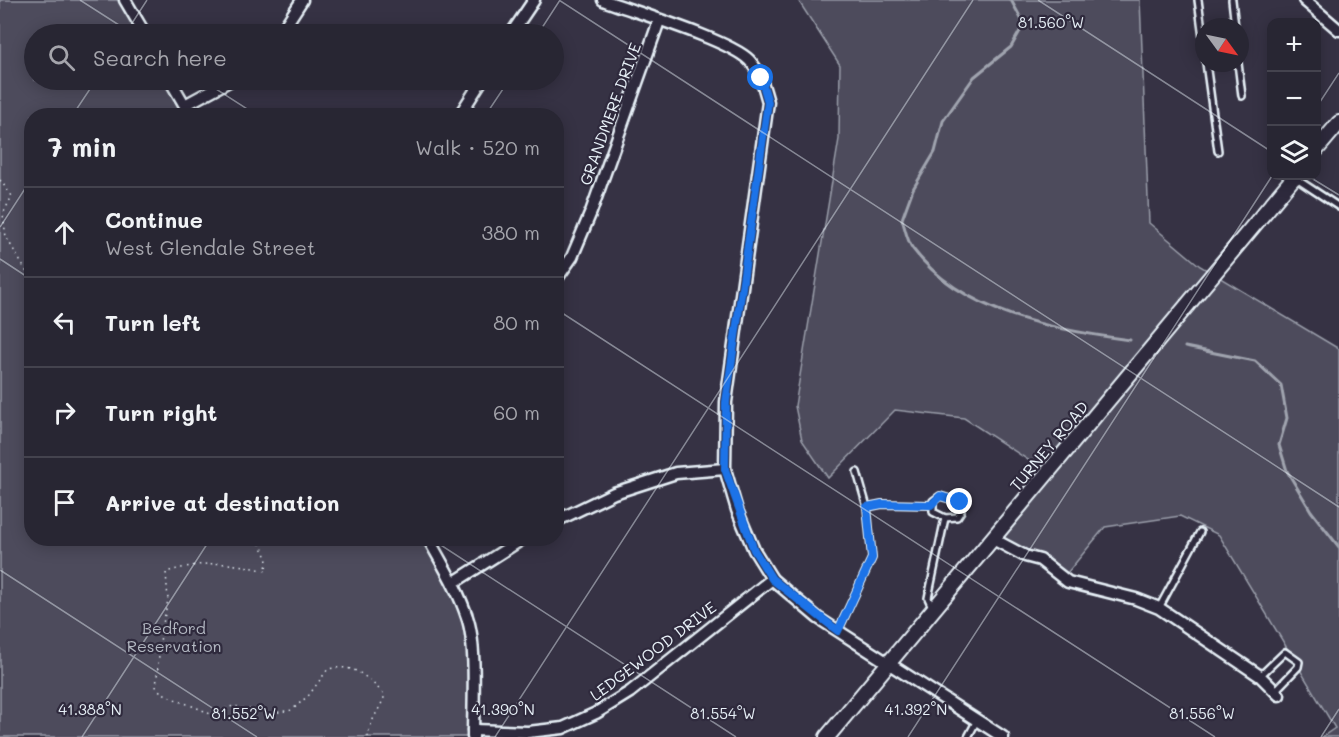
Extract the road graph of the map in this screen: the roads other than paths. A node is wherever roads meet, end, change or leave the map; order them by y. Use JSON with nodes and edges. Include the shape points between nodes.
{"nodes":[{"id":1,"x":125,"y":0,"type":"edge"},
{"id":2,"x":302,"y":0,"type":"edge"},
{"id":3,"x":534,"y":0,"type":"edge"},
{"id":4,"x":603,"y":0,"type":"edge"},
{"id":5,"x":1198,"y":0,"type":"edge"},
{"id":6,"x":1232,"y":0,"type":"edge"},
{"id":7,"x":1304,"y":0,"type":"edge"},
{"id":8,"x":1200,"y":18,"type":"edge"},
{"id":9,"x":1234,"y":18,"type":"edge"},
{"id":10,"x":659,"y":21,"type":"junction"},
{"id":11,"x":139,"y":24,"type":"edge"},
{"id":12,"x":286,"y":24,"type":"edge"},
{"id":13,"x":518,"y":24,"type":"edge"},
{"id":14,"x":1339,"y":30,"type":"edge"},
{"id":15,"x":1207,"y":72,"type":"edge"},
{"id":16,"x":1239,"y":72,"type":"edge"},
{"id":17,"x":176,"y":90,"type":"edge"},
{"id":18,"x":213,"y":90,"type":"edge"},
{"id":19,"x":476,"y":90,"type":"edge"},
{"id":20,"x":1242,"y":96,"type":"dead end"},
{"id":21,"x":185,"y":105,"type":"junction"},
{"id":22,"x":187,"y":108,"type":"edge"},
{"id":23,"x":464,"y":108,"type":"edge"},
{"id":24,"x":1339,"y":123,"type":"edge"},
{"id":25,"x":1321,"y":145,"type":"edge"},
{"id":26,"x":1218,"y":151,"type":"dead end"},
{"id":27,"x":1292,"y":180,"type":"edge"},
{"id":28,"x":1301,"y":180,"type":"edge"},
{"id":29,"x":1339,"y":207,"type":"edge"},
{"id":30,"x":564,"y":268,"type":"edge"},
{"id":31,"x":725,"y":469,"type":"junction"},
{"id":32,"x":857,"y":472,"type":"dead end"},
{"id":33,"x":931,"y":505,"type":"junction"},
{"id":34,"x":867,"y":507,"type":"junction"},
{"id":35,"x":564,"y":517,"type":"edge"},
{"id":36,"x":945,"y":518,"type":"junction"},
{"id":37,"x":1200,"y":532,"type":"dead end"},
{"id":38,"x":993,"y":539,"type":"junction"},
{"id":39,"x":432,"y":546,"type":"edge"},
{"id":40,"x":511,"y":546,"type":"edge"},
{"id":41,"x":772,"y":579,"type":"junction"},
{"id":42,"x":453,"y":583,"type":"junction"},
{"id":43,"x":1159,"y":608,"type":"junction"},
{"id":44,"x":933,"y":611,"type":"junction"},
{"id":45,"x":838,"y":631,"type":"junction"},
{"id":46,"x":889,"y":665,"type":"junction"},
{"id":47,"x":1260,"y":676,"type":"junction"},
{"id":48,"x":1277,"y":693,"type":"joint"},
{"id":49,"x":976,"y":722,"type":"junction"},
{"id":50,"x":473,"y":733,"type":"edge"},
{"id":51,"x":827,"y":737,"type":"edge"},
{"id":52,"x":968,"y":737,"type":"edge"},
{"id":53,"x":1004,"y":737,"type":"edge"}],
"edges":[{"from":1,"to":11,"type":"street"},
{"from":2,"to":12,"type":"street"},
{"from":3,"to":13,"type":"street"},
{"from":4,"to":10,"type":"street"},
{"from":5,"to":8,"type":"lane"},
{"from":6,"to":9,"type":"lane"},
{"from":7,"to":14,"type":"street"},
{"from":10,"to":30,"type":"street","name":"GRANDMERE DRIVE","via":[[591,213]]},
{"from":10,"to":31,"type":"street","via":[[728,46],[749,60],[761,78],[768,102],[726,402]]},
{"from":15,"to":26,"type":"lane"},
{"from":16,"to":20,"type":"lane"},
{"from":17,"to":21,"type":"street"},
{"from":18,"to":21,"type":"street"},
{"from":19,"to":23,"type":"street"},
{"from":21,"to":22,"type":"street"},
{"from":24,"to":25,"type":"street"},
{"from":27,"to":38,"type":"street","name":"TURNEY ROAD"},
{"from":28,"to":29,"type":"lane"},
{"from":31,"to":35,"type":"street","via":[[676,473],[614,493]]},
{"from":31,"to":41,"type":"street","via":[[754,550]]},
{"from":32,"to":34,"type":"lane"},
{"from":33,"to":34,"type":"lane"},
{"from":33,"to":36,"type":"lane","via":[[933,512]]},
{"from":33,"to":36,"type":"lane","via":[[940,496],[960,502],[957,517]]},
{"from":34,"to":45,"type":"lane","via":[[872,558]]},
{"from":36,"to":44,"type":"lane","via":[[928,598]]},
{"from":37,"to":43,"type":"lane"},
{"from":38,"to":43,"type":"street","via":[[1040,560],[1068,582]]},
{"from":38,"to":44,"type":"street","name":"TURNEY ROAD"},
{"from":39,"to":42,"type":"street"},
{"from":40,"to":42,"type":"street"},
{"from":41,"to":45,"type":"street"},
{"from":41,"to":50,"type":"street","name":"LEDGEWOOD DRIVE","via":[[630,692],[596,713],[563,728]]},
{"from":42,"to":50,"type":"street","via":[[468,619],[474,677]]},
{"from":43,"to":47,"type":"street"},
{"from":44,"to":46,"type":"street","name":"TURNEY ROAD"},
{"from":45,"to":46,"type":"street"},
{"from":46,"to":49,"type":"street"},
{"from":46,"to":51,"type":"street","name":"TURNEY ROAD"},
{"from":47,"to":48,"type":"street"},
{"from":47,"to":48,"type":"lane","via":[[1285,651],[1292,655],[1299,662],[1298,667]]},
{"from":49,"to":52,"type":"lane"},
{"from":49,"to":53,"type":"street"}]}
